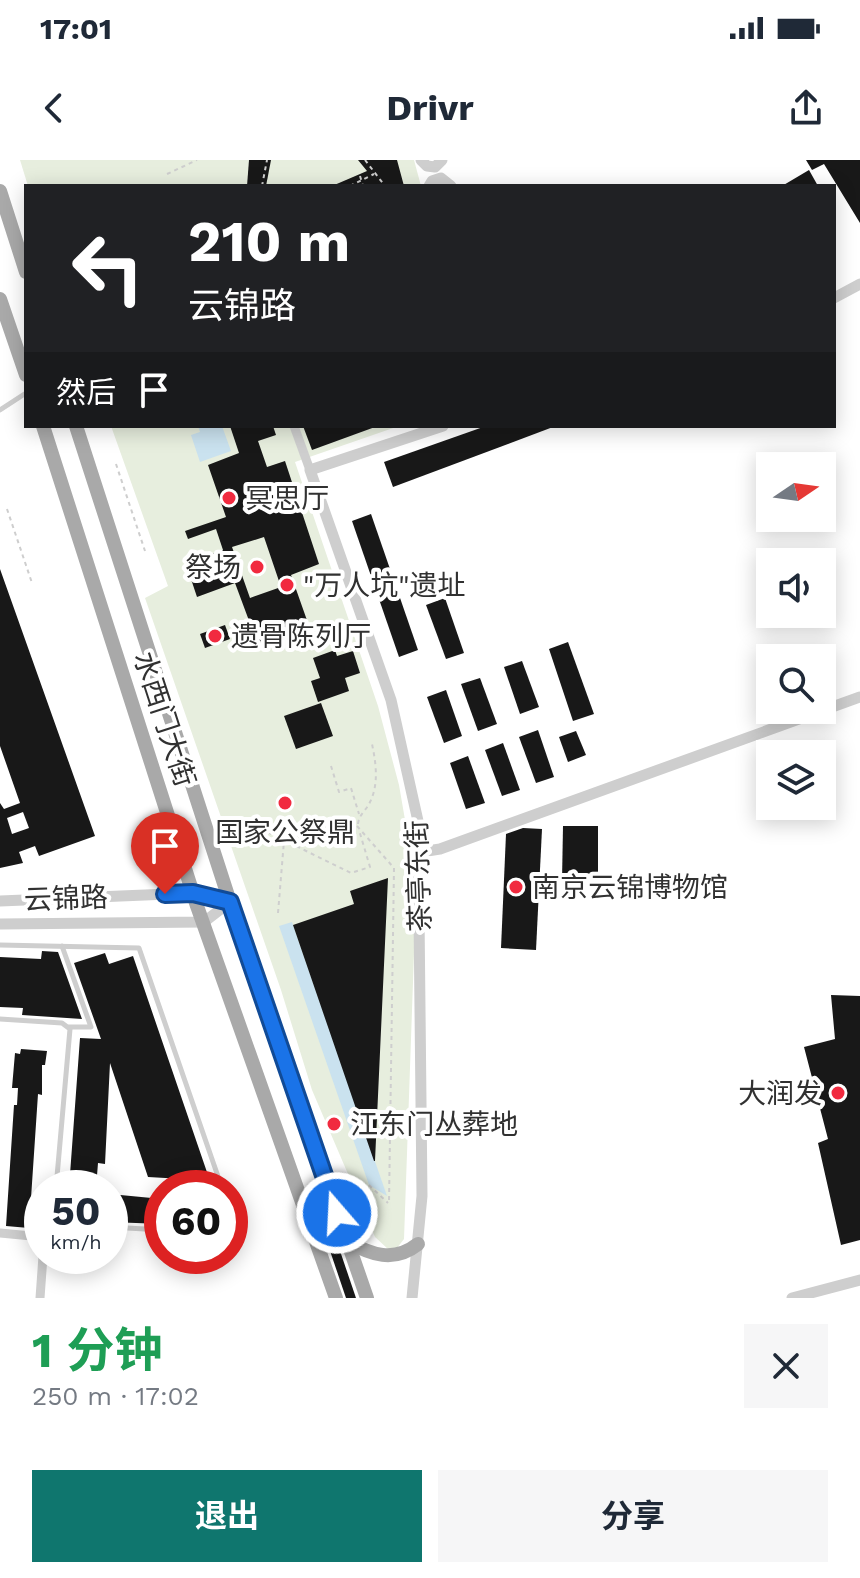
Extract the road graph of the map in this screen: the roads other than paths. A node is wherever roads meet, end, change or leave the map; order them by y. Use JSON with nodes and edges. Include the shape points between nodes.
{"nodes":[{"id":1,"x":421,"y":160,"type":"edge"},
{"id":2,"x":444,"y":160,"type":"edge"},
{"id":3,"x":427,"y":184,"type":"edge"},
{"id":4,"x":430,"y":184,"type":"edge"},
{"id":5,"x":449,"y":184,"type":"edge"},
{"id":6,"x":451,"y":184,"type":"edge"},
{"id":7,"x":0,"y":191,"type":"edge"},
{"id":8,"x":24,"y":266,"type":"edge"},
{"id":9,"x":860,"y":284,"type":"edge"},
{"id":10,"x":836,"y":297,"type":"edge"},
{"id":11,"x":0,"y":299,"type":"edge"},
{"id":12,"x":24,"y":369,"type":"edge"},
{"id":13,"x":24,"y":394,"type":"edge"},
{"id":14,"x":0,"y":410,"type":"edge"},
{"id":15,"x":44,"y":428,"type":"edge"},
{"id":16,"x":77,"y":428,"type":"edge"},
{"id":17,"x":295,"y":428,"type":"edge"},
{"id":18,"x":437,"y":428,"type":"edge"},
{"id":19,"x":310,"y":470,"type":"junction"},
{"id":20,"x":860,"y":697,"type":"edge"},
{"id":21,"x":421,"y":852,"type":"junction"},
{"id":22,"x":193,"y":893,"type":"junction"},
{"id":23,"x":0,"y":901,"type":"edge"},
{"id":24,"x":230,"y":902,"type":"junction"},
{"id":25,"x":204,"y":922,"type":"junction"},
{"id":26,"x":0,"y":924,"type":"edge"},
{"id":27,"x":0,"y":945,"type":"edge"},
{"id":28,"x":62,"y":946,"type":"junction"},
{"id":29,"x":0,"y":1019,"type":"edge"},
{"id":30,"x":69,"y":1027,"type":"junction"},
{"id":31,"x":57,"y":1170,"type":"edge"},
{"id":32,"x":216,"y":1170,"type":"edge"},
{"id":33,"x":0,"y":1233,"type":"edge"},
{"id":34,"x":24,"y":1235,"type":"edge"},
{"id":35,"x":347,"y":1241,"type":"junction"},
{"id":36,"x":418,"y":1244,"type":"junction"},
{"id":37,"x":42,"y":1274,"type":"edge"},
{"id":38,"x":860,"y":1280,"type":"edge"},
{"id":39,"x":40,"y":1298,"type":"edge"},
{"id":40,"x":336,"y":1298,"type":"edge"},
{"id":41,"x":367,"y":1298,"type":"edge"},
{"id":42,"x":412,"y":1298,"type":"edge"},
{"id":43,"x":792,"y":1298,"type":"edge"}],
"edges":[{"from":1,"to":2,"type":"street","via":[[435,167]]},
{"from":1,"to":3,"type":"street"},
{"from":2,"to":6,"type":"street"},
{"from":4,"to":5,"type":"street","via":[[441,178]]},
{"from":7,"to":8,"type":"main road"},
{"from":9,"to":10,"type":"street"},
{"from":11,"to":12,"type":"main road"},
{"from":13,"to":14,"type":"lane"},
{"from":15,"to":22,"type":"main road","name":"水西门大街"},
{"from":16,"to":24,"type":"main road","name":"水西门大街"},
{"from":17,"to":19,"type":"street"},
{"from":18,"to":19,"type":"street"},
{"from":19,"to":21,"type":"street","name":"茶亭东街","via":[[391,700]]},
{"from":20,"to":21,"type":"street"},
{"from":21,"to":36,"type":"street","name":"茶亭东街"},
{"from":22,"to":23,"type":"street","name":"云锦路"},
{"from":22,"to":24,"type":"street","name":"云锦路"},
{"from":22,"to":25,"type":"main road","name":"水西门大街"},
{"from":24,"to":25,"type":"street"},
{"from":24,"to":35,"type":"main road","name":"水西门大街"},
{"from":25,"to":26,"type":"street","name":"云锦路"},
{"from":25,"to":40,"type":"main road","name":"水西门大街"},
{"from":27,"to":28,"type":"lane"},
{"from":28,"to":30,"type":"lane","via":[[91,1027]]},
{"from":28,"to":32,"type":"lane","via":[[139,948]]},
{"from":29,"to":30,"type":"lane"},
{"from":30,"to":31,"type":"lane"},
{"from":33,"to":34,"type":"street"},
{"from":35,"to":36,"type":"main road","via":[[382,1256]]},
{"from":35,"to":41,"type":"main road","name":"水西门大街"},
{"from":36,"to":42,"type":"street","name":"茶亭东街"},
{"from":37,"to":39,"type":"street"},
{"from":38,"to":43,"type":"street"}]}
